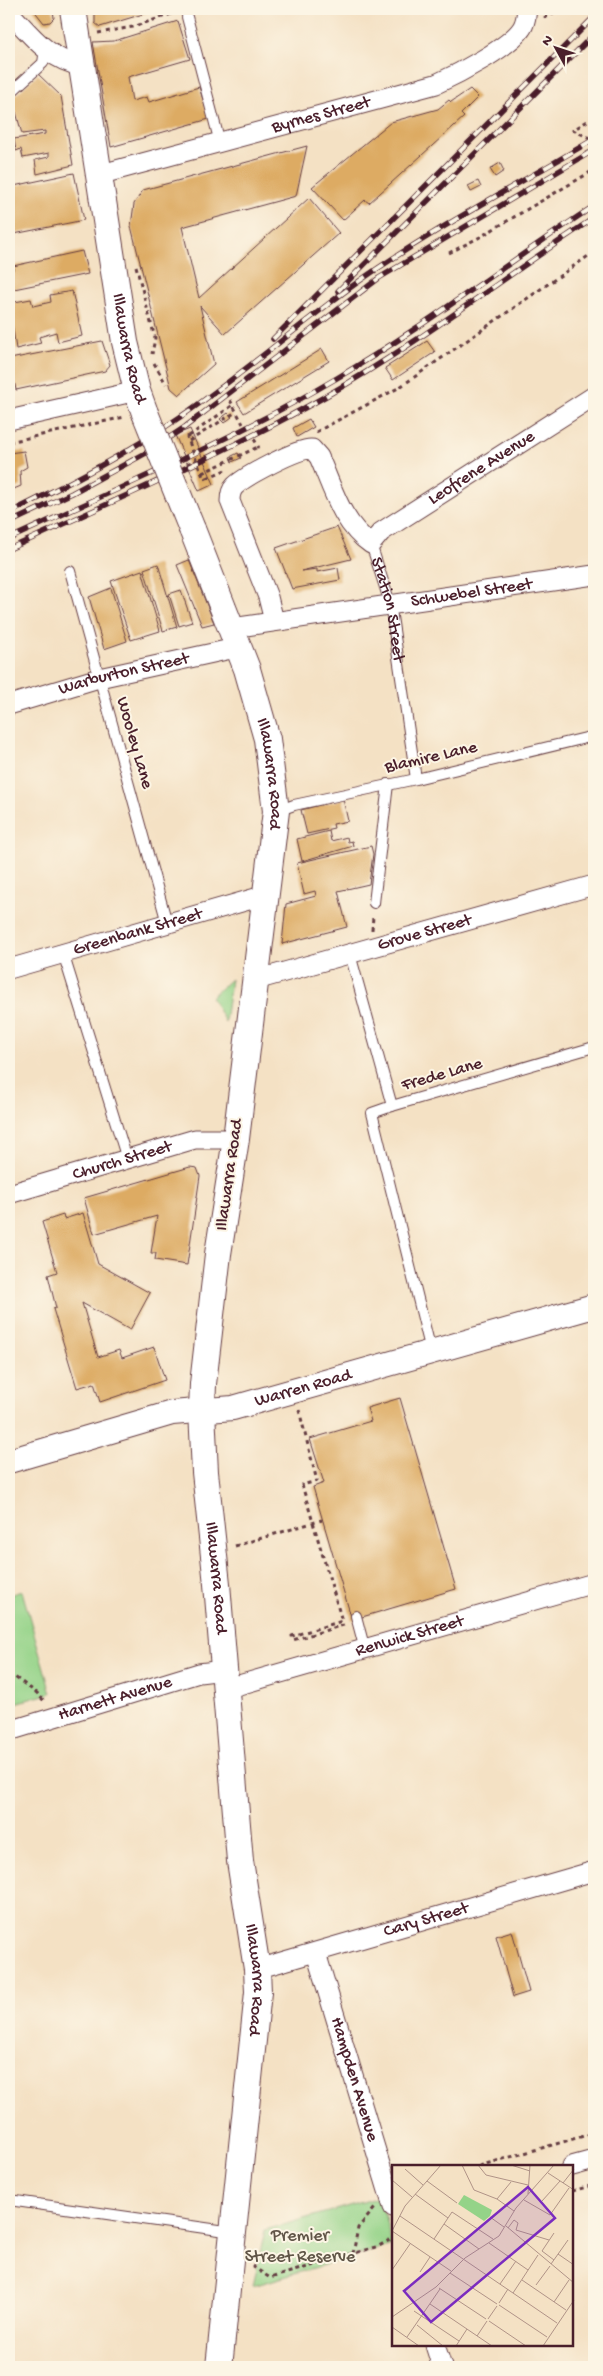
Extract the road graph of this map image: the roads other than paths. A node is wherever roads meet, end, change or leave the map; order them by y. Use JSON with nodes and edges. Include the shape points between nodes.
{"nodes":[{"id":1,"x":73,"y":9,"type":"edge"},
{"id":2,"x":9,"y":12,"type":"edge"},
{"id":3,"x":182,"y":14,"type":"road end"},
{"id":4,"x":526,"y":14,"type":"edge"},
{"id":5,"x":45,"y":49,"type":"junction"},
{"id":6,"x":81,"y":66,"type":"junction"},
{"id":7,"x":9,"y":94,"type":"edge"},
{"id":8,"x":220,"y":143,"type":"junction"},
{"id":9,"x":98,"y":175,"type":"junction"},
{"id":10,"x":594,"y":396,"type":"edge"},
{"id":11,"x":138,"y":407,"type":"junction"},
{"id":12,"x":9,"y":420,"type":"edge"},
{"id":13,"x":371,"y":544,"type":"junction"},
{"id":14,"x":70,"y":571,"type":"dead end"},
{"id":15,"x":594,"y":575,"type":"edge"},
{"id":16,"x":390,"y":603,"type":"junction"},
{"id":17,"x":274,"y":621,"type":"junction"},
{"id":18,"x":236,"y":637,"type":"junction"},
{"id":19,"x":99,"y":678,"type":"junction"},
{"id":20,"x":9,"y":705,"type":"edge"},
{"id":21,"x":594,"y":736,"type":"edge"},
{"id":22,"x":416,"y":778,"type":"junction"},
{"id":23,"x":388,"y":784,"type":"junction"},
{"id":24,"x":276,"y":811,"type":"junction"},
{"id":25,"x":594,"y":885,"type":"edge"},
{"id":26,"x":266,"y":895,"type":"junction"},
{"id":27,"x":374,"y":903,"type":"road end"},
{"id":28,"x":167,"y":923,"type":"junction"},
{"id":29,"x":63,"y":953,"type":"junction"},
{"id":30,"x":350,"y":954,"type":"junction"},
{"id":31,"x":9,"y":969,"type":"edge"},
{"id":32,"x":256,"y":980,"type":"junction"},
{"id":33,"x":594,"y":1047,"type":"edge"},
{"id":34,"x":392,"y":1106,"type":"junction"},
{"id":35,"x":236,"y":1139,"type":"junction"},
{"id":36,"x":127,"y":1159,"type":"junction"},
{"id":37,"x":9,"y":1194,"type":"edge"},
{"id":38,"x":594,"y":1306,"type":"edge"},
{"id":39,"x":431,"y":1351,"type":"junction"},
{"id":40,"x":202,"y":1411,"type":"junction"},
{"id":41,"x":9,"y":1461,"type":"edge"},
{"id":42,"x":594,"y":1583,"type":"edge"},
{"id":43,"x":356,"y":1616,"type":"dead end"},
{"id":44,"x":360,"y":1652,"type":"junction"},
{"id":45,"x":224,"y":1679,"type":"junction"},
{"id":46,"x":9,"y":1731,"type":"edge"},
{"id":47,"x":594,"y":1871,"type":"edge"},
{"id":48,"x":316,"y":1952,"type":"junction"},
{"id":49,"x":257,"y":1969,"type":"junction"},
{"id":50,"x":594,"y":2160,"type":"edge"},
{"id":51,"x":573,"y":2166,"type":"edge"},
{"id":52,"x":9,"y":2200,"type":"edge"},
{"id":53,"x":392,"y":2204,"type":"edge"},
{"id":54,"x":234,"y":2233,"type":"junction"},
{"id":55,"x":435,"y":2346,"type":"edge"},
{"id":56,"x":219,"y":2367,"type":"edge"},
{"id":57,"x":442,"y":2367,"type":"edge"}],
"edges":[{"from":1,"to":6,"type":"main road","name":"Illawarra Road"},
{"from":2,"to":5,"type":"street"},
{"from":3,"to":8,"type":"lane"},
{"from":4,"to":8,"type":"street","name":"Byrnes Street","via":[[509,42],[436,84]]},
{"from":5,"to":6,"type":"street","via":[[60,60]]},
{"from":5,"to":7,"type":"lane","via":[[43,63]]},
{"from":6,"to":9,"type":"main road","name":"Illawarra Road"},
{"from":8,"to":9,"type":"street","name":"Byrnes Street"},
{"from":9,"to":11,"type":"main road","name":"Illawarra Road"},
{"from":10,"to":13,"type":"street","name":"Leofrene Avenue","via":[[381,532]]},
{"from":11,"to":12,"type":"street"},
{"from":11,"to":18,"type":"main road","name":"Illawarra Road","bridge":true},
{"from":13,"to":16,"type":"lane","name":"Station Street"},
{"from":13,"to":17,"type":"street","name":"Station Street","via":[[347,522],[316,453],[307,448],[240,482],[230,496],[231,505],[268,597]]},
{"from":14,"to":19,"type":"lane","name":"Wooley Lane"},
{"from":15,"to":16,"type":"street","name":"Schwebel Street"},
{"from":16,"to":17,"type":"street","name":"Schwebel Street"},
{"from":16,"to":22,"type":"lane","name":"Station Street"},
{"from":17,"to":18,"type":"street","name":"Schwebel Street"},
{"from":18,"to":19,"type":"street","name":"Warburton Street"},
{"from":18,"to":24,"type":"main road","name":"Illawarra Road","via":[[268,739]]},
{"from":19,"to":20,"type":"street","name":"Warburton Street"},
{"from":19,"to":28,"type":"lane","name":"Wooley Lane"},
{"from":21,"to":22,"type":"lane","name":"Blamire Lane"},
{"from":22,"to":23,"type":"lane","name":"Blamire Lane"},
{"from":23,"to":24,"type":"lane","name":"Blamire Lane"},
{"from":23,"to":27,"type":"lane"},
{"from":24,"to":26,"type":"main road","name":"Illawarra Road"},
{"from":25,"to":30,"type":"street","name":"Grove Street"},
{"from":26,"to":28,"type":"street","name":"Greenbank Street"},
{"from":26,"to":32,"type":"main road","name":"Illawarra Road"},
{"from":28,"to":29,"type":"street","name":"Greenbank Street"},
{"from":29,"to":31,"type":"street","name":"Greenbank Street"},
{"from":29,"to":36,"type":"lane"},
{"from":30,"to":32,"type":"street","name":"Grove Street"},
{"from":30,"to":34,"type":"lane","name":"Frede Lane"},
{"from":32,"to":35,"type":"main road","name":"Illawarra Road"},
{"from":33,"to":34,"type":"lane","name":"Frede Lane"},
{"from":34,"to":39,"type":"lane","via":[[372,1113]]},
{"from":35,"to":36,"type":"street","name":"Church Street","via":[[195,1139]]},
{"from":35,"to":40,"type":"main road","name":"Illawarra Road","via":[[218,1254]]},
{"from":36,"to":37,"type":"street","name":"Church Street"},
{"from":38,"to":39,"type":"street","name":"Warren Road"},
{"from":39,"to":40,"type":"street","name":"Warren Road","via":[[224,1410]]},
{"from":40,"to":41,"type":"street","name":"Warren Road","via":[[172,1413]]},
{"from":40,"to":45,"type":"main road","name":"Illawarra Road"},
{"from":42,"to":44,"type":"street","name":"Renwick Street"},
{"from":43,"to":44,"type":"lane"},
{"from":44,"to":45,"type":"street","name":"Renwick Street"},
{"from":45,"to":46,"type":"street","name":"Harnett Avenue","via":[[199,1673]]},
{"from":45,"to":49,"type":"main road","name":"Illawarra Road","via":[[240,1861]]},
{"from":47,"to":48,"type":"street","name":"Cary Street"},
{"from":48,"to":49,"type":"street","name":"Cary Street"},
{"from":48,"to":53,"type":"street","name":"Hampden Avenue"},
{"from":49,"to":54,"type":"main road","name":"Illawarra Road","via":[[257,2018]]},
{"from":50,"to":51,"type":"street"},
{"from":52,"to":54,"type":"lane"},
{"from":54,"to":56,"type":"main road","name":"Illawarra Road"},
{"from":55,"to":57,"type":"street"}]}
